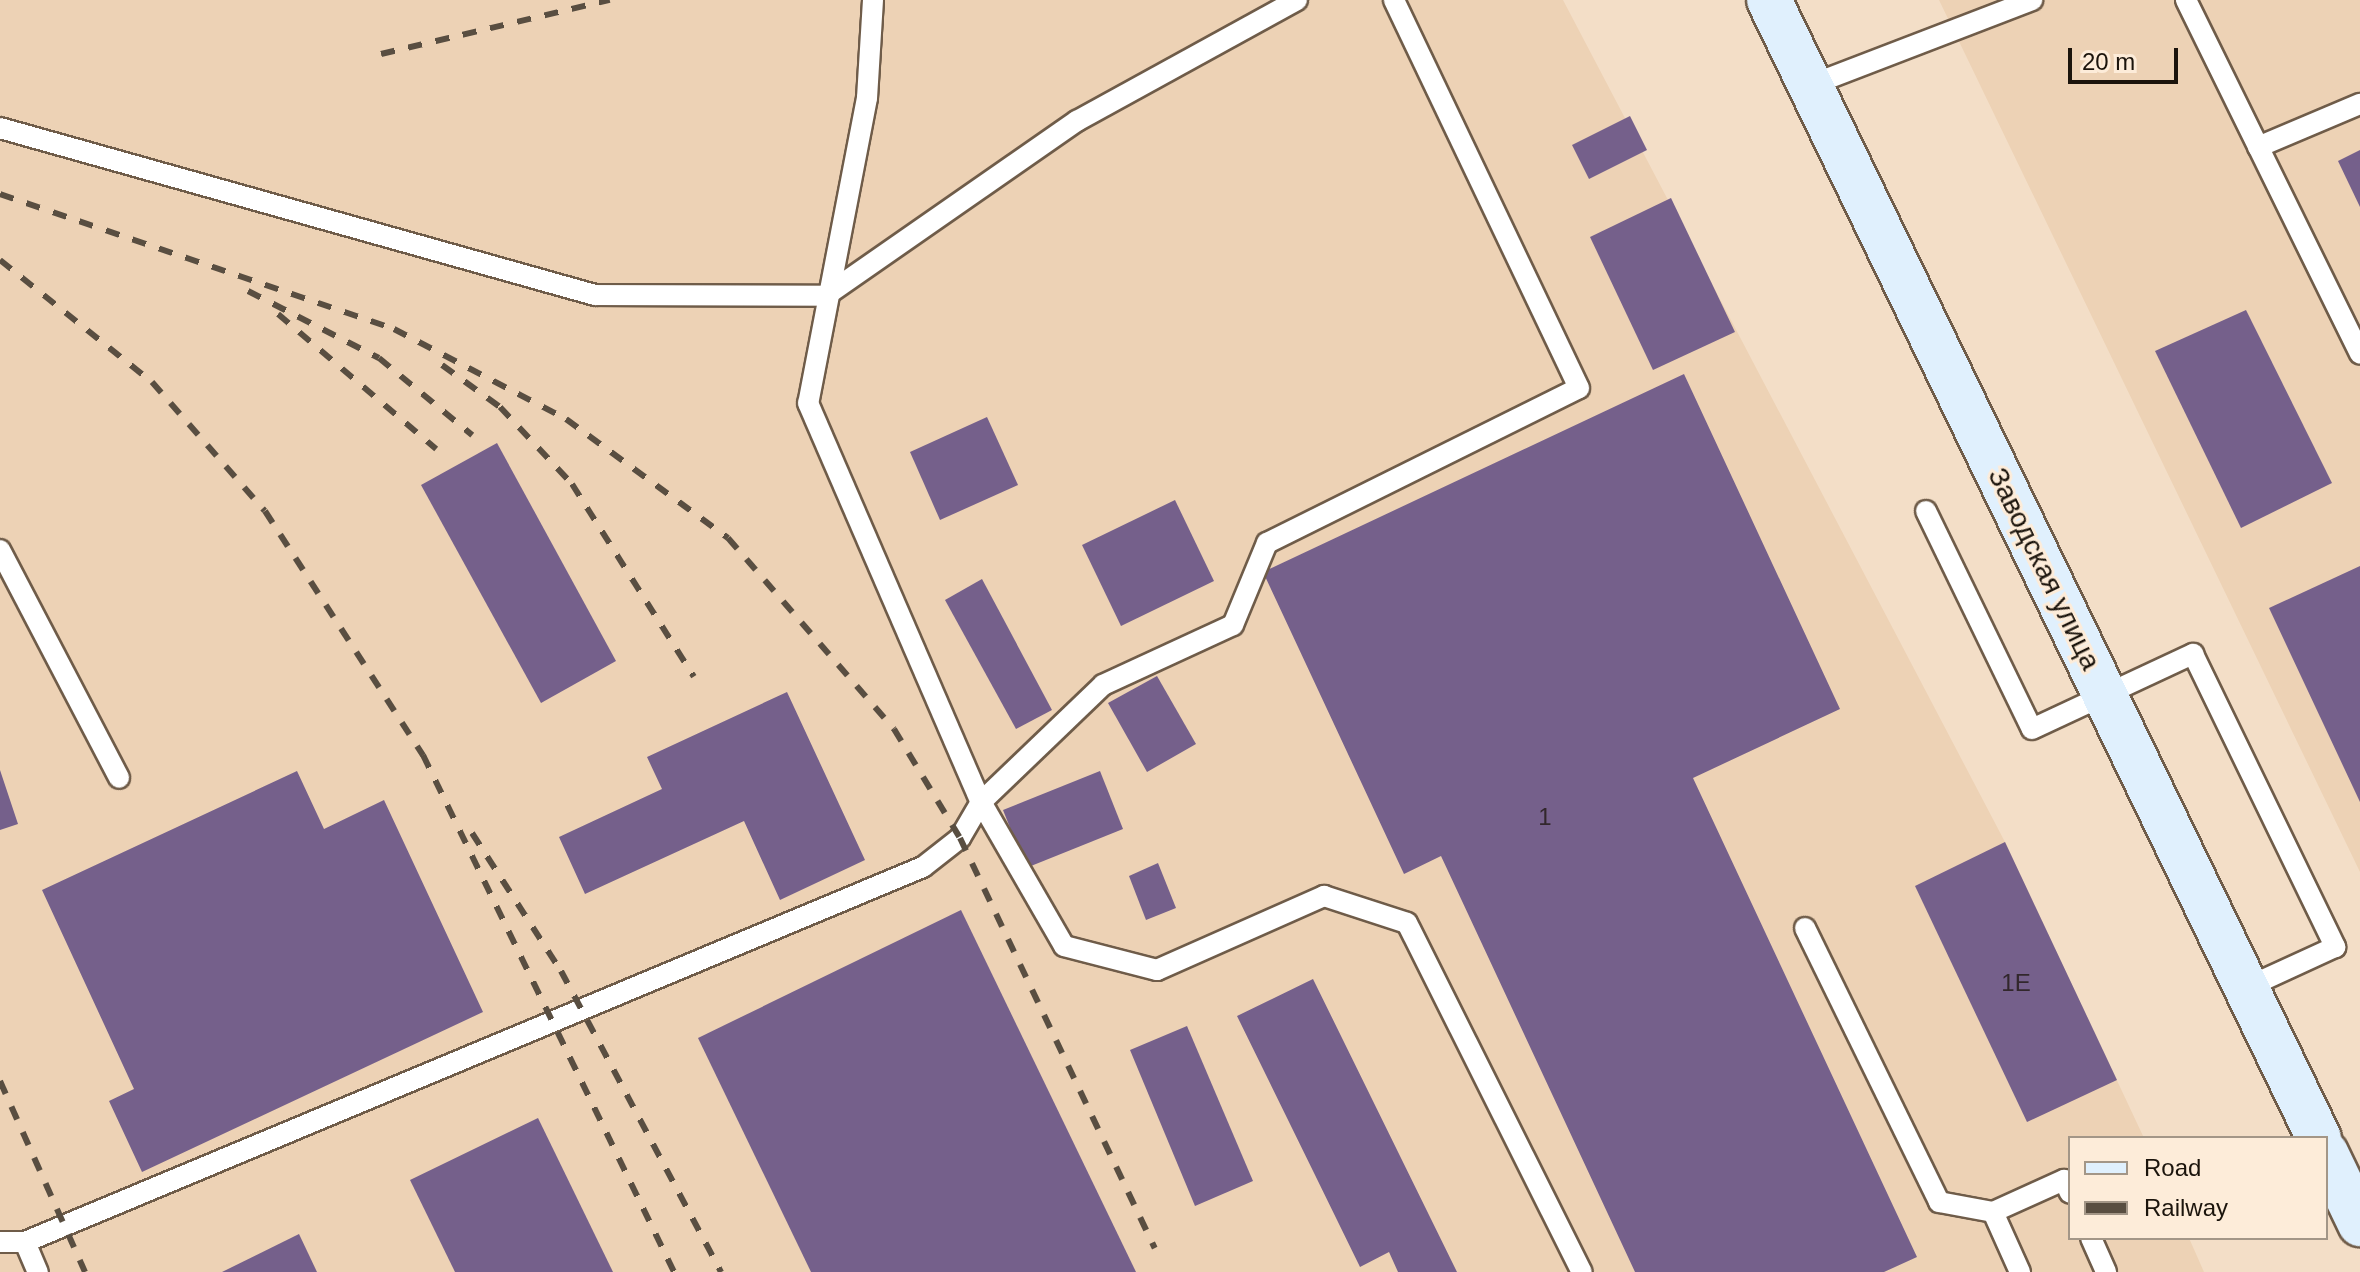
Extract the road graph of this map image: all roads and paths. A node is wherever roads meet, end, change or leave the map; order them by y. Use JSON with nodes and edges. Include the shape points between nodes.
{"nodes":[{"id":1,"x":873,"y":0,"type":"edge"},
{"id":2,"x":1297,"y":0,"type":"edge"},
{"id":3,"x":1394,"y":0,"type":"edge"},
{"id":4,"x":1769,"y":0,"type":"edge"},
{"id":5,"x":2032,"y":0,"type":"edge"},
{"id":6,"x":2186,"y":0,"type":"edge"},
{"id":7,"x":1811,"y":85,"type":"junction"},
{"id":8,"x":2360,"y":104,"type":"edge"},
{"id":9,"x":0,"y":128,"type":"edge"},
{"id":10,"x":2258,"y":147,"type":"junction"},
{"id":11,"x":825,"y":296,"type":"junction"},
{"id":12,"x":2360,"y":353,"type":"edge"},
{"id":13,"x":1926,"y":511,"type":"dead end"},
{"id":14,"x":0,"y":550,"type":"edge"},
{"id":15,"x":2105,"y":694,"type":"junction"},
{"id":16,"x":119,"y":778,"type":"dead end"},
{"id":17,"x":981,"y":802,"type":"junction"},
{"id":18,"x":1805,"y":928,"type":"dead end"},
{"id":19,"x":2246,"y":988,"type":"junction"},
{"id":20,"x":2318,"y":1136,"type":"edge"},
{"id":21,"x":2328,"y":1157,"type":"edge"},
{"id":22,"x":2068,"y":1189,"type":"edge"},
{"id":23,"x":1993,"y":1212,"type":"junction"},
{"id":24,"x":2360,"y":1224,"type":"edge"},
{"id":25,"x":2092,"y":1240,"type":"edge"},
{"id":26,"x":0,"y":1242,"type":"edge"},
{"id":27,"x":25,"y":1242,"type":"junction"},
{"id":28,"x":38,"y":1272,"type":"edge"},
{"id":29,"x":1582,"y":1272,"type":"edge"},
{"id":30,"x":2020,"y":1272,"type":"edge"},
{"id":31,"x":2106,"y":1272,"type":"edge"}],
"edges":[{"from":1,"to":11,"type":"lane","via":[[867,98]]},
{"from":2,"to":11,"type":"lane","via":[[1077,121]]},
{"from":3,"to":17,"type":"lane","via":[[1579,388],[1267,543],[1233,625],[1103,685]]},
{"from":4,"to":7,"type":"street","name":"Заводская улица"},
{"from":5,"to":7,"type":"lane"},
{"from":6,"to":10,"type":"lane"},
{"from":7,"to":15,"type":"street","name":"Заводская улица"},
{"from":8,"to":10,"type":"lane"},
{"from":9,"to":11,"type":"lane","via":[[595,295]]},
{"from":10,"to":12,"type":"lane"},
{"from":11,"to":17,"type":"lane","via":[[808,403]]},
{"from":13,"to":15,"type":"lane","via":[[2032,729]]},
{"from":14,"to":16,"type":"lane"},
{"from":15,"to":19,"type":"street","name":"Заводская улица"},
{"from":15,"to":19,"type":"lane","via":[[2193,654],[2335,947]]},
{"from":17,"to":27,"type":"lane","via":[[960,838],[923,867]]},
{"from":17,"to":29,"type":"lane","via":[[1064,946],[1157,970],[1324,896],[1407,923]]},
{"from":18,"to":23,"type":"lane","via":[[1939,1202]]},
{"from":19,"to":20,"type":"street","name":"Заводская улица"},
{"from":21,"to":24,"type":"street"},
{"from":22,"to":23,"type":"lane","via":[[2064,1180]]},
{"from":23,"to":30,"type":"lane"},
{"from":25,"to":31,"type":"lane"},
{"from":26,"to":27,"type":"lane"},
{"from":27,"to":28,"type":"lane"}]}
